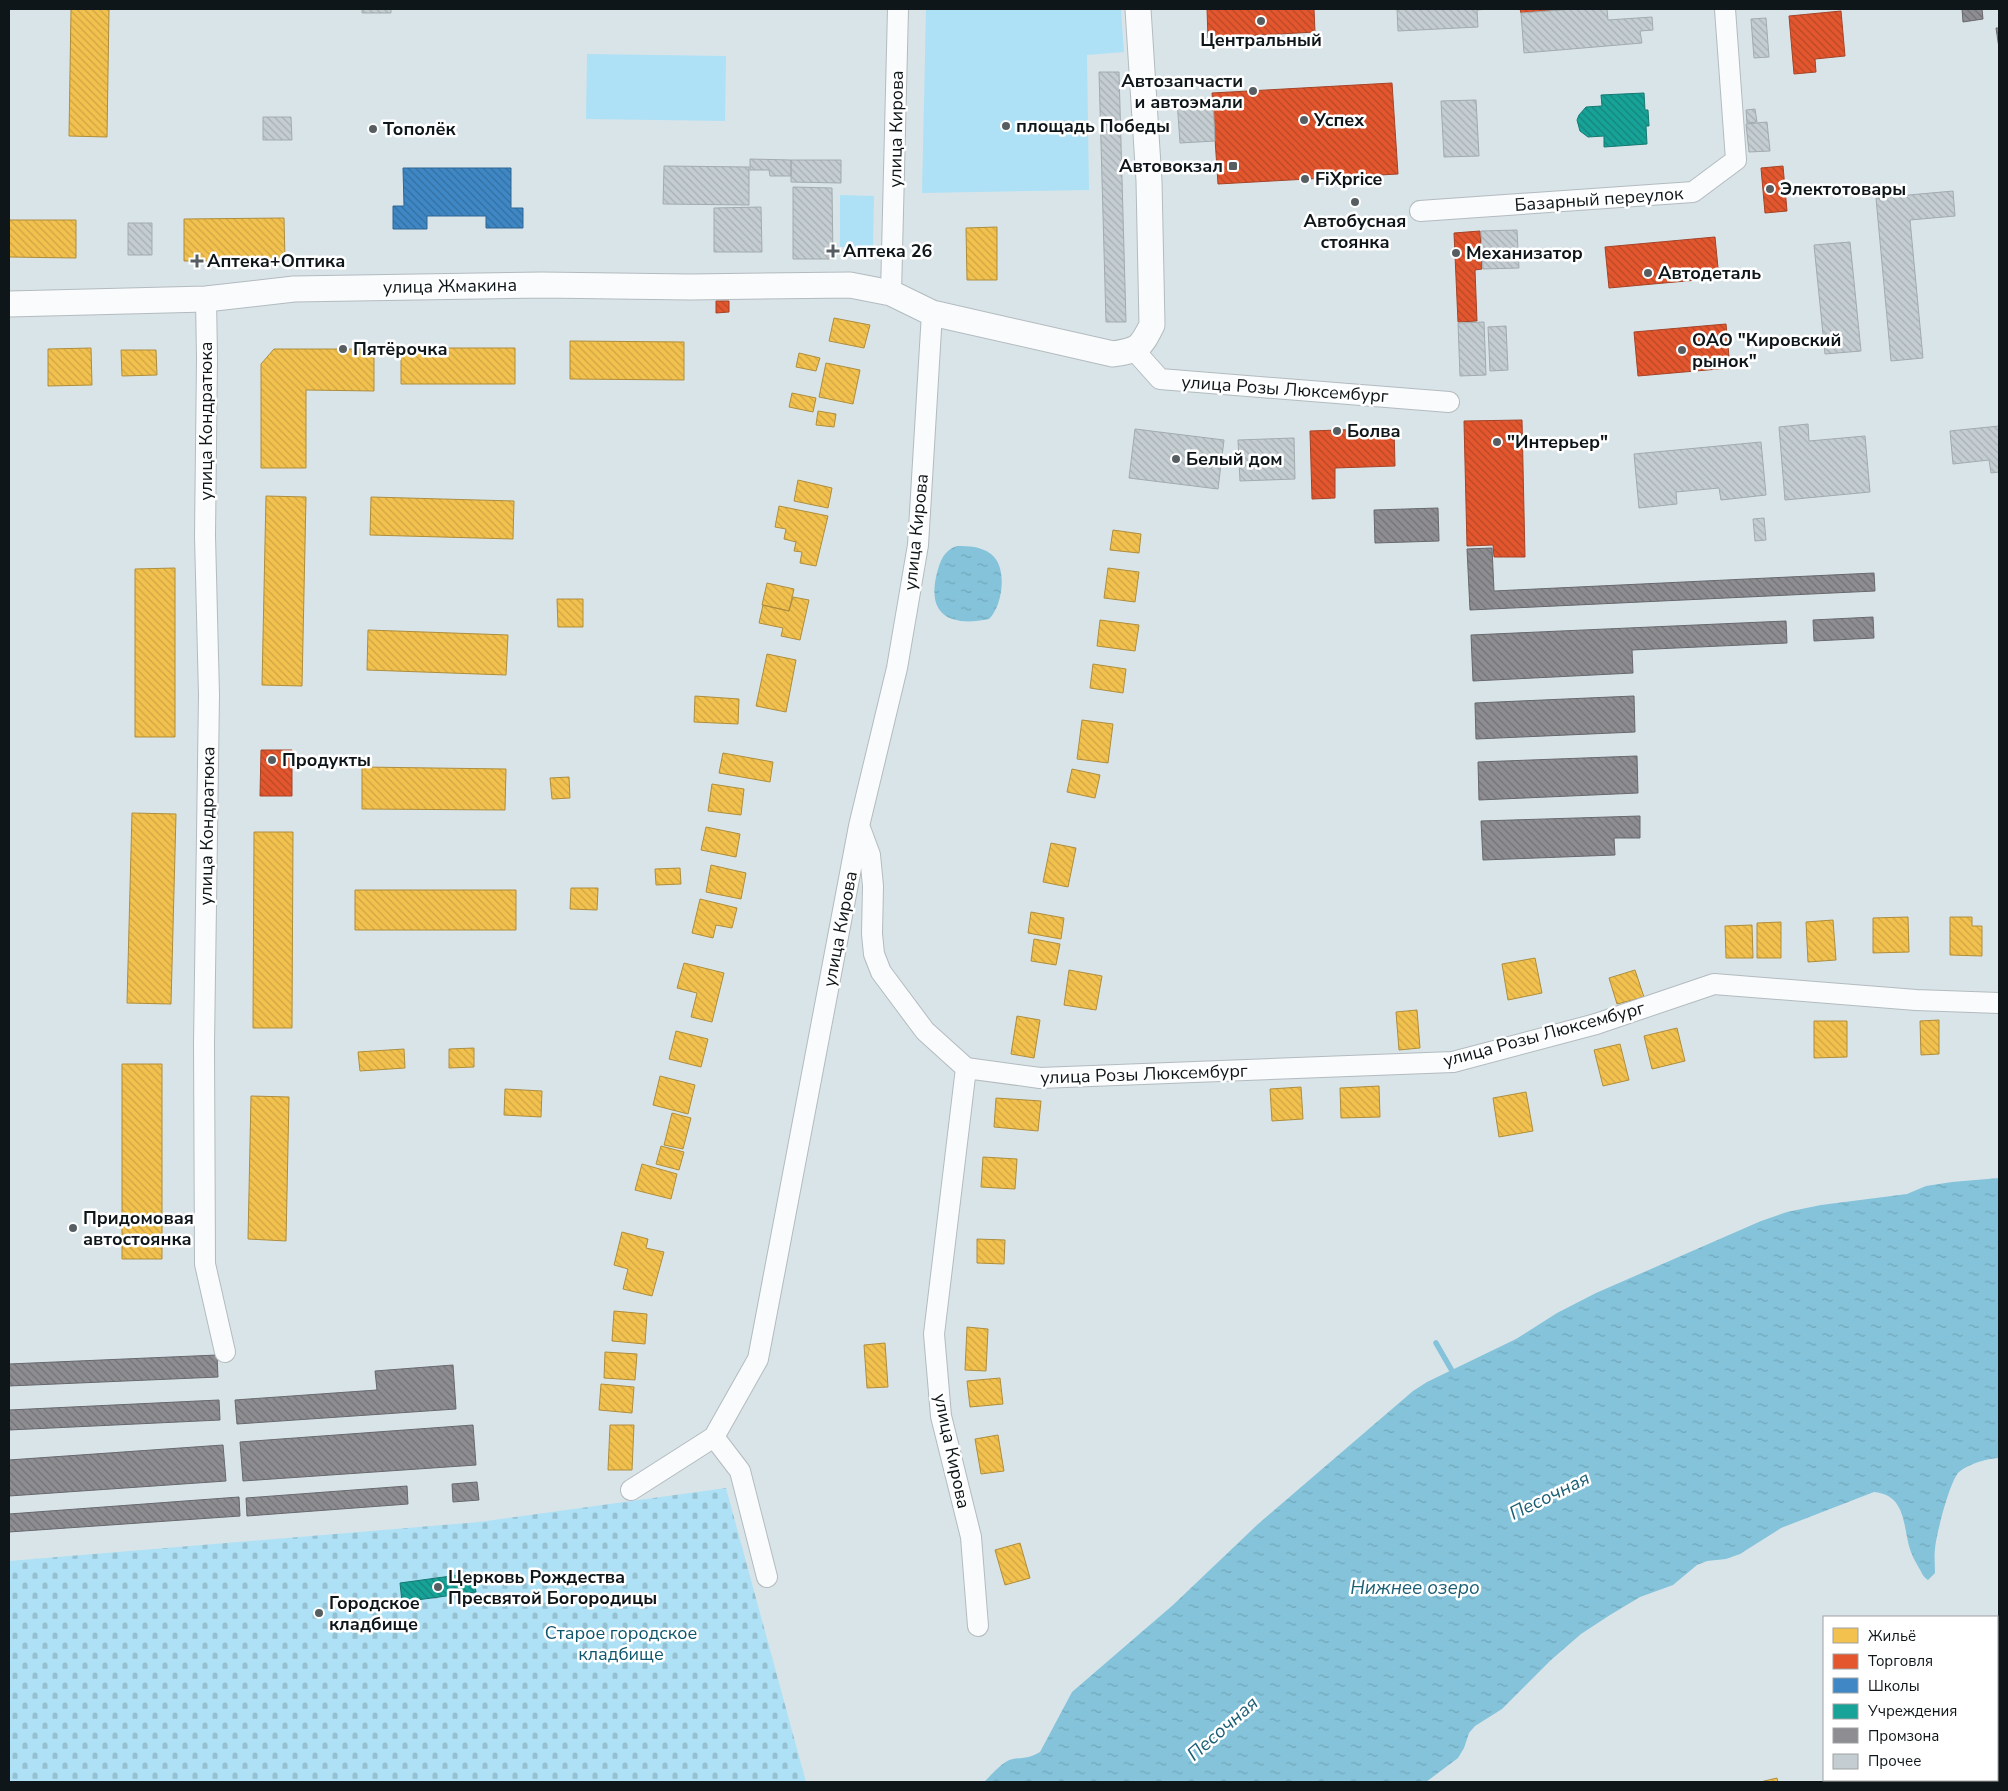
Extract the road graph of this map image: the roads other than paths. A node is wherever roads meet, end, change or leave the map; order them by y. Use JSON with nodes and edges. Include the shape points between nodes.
{"nodes":[{"id":1,"x":898,"y":9,"type":"edge"},
{"id":2,"x":1138,"y":9,"type":"edge"},
{"id":3,"x":1725,"y":9,"type":"edge"},
{"id":4,"x":1420,"y":211,"type":"dead end"},
{"id":5,"x":890,"y":294,"type":"junction"},
{"id":6,"x":206,"y":298,"type":"junction"},
{"id":7,"x":9,"y":304,"type":"edge"},
{"id":8,"x":932,"y":313,"type":"junction"},
{"id":9,"x":1134,"y":350,"type":"junction"},
{"id":10,"x":1449,"y":402,"type":"dead end"},
{"id":11,"x":860,"y":826,"type":"junction"},
{"id":12,"x":1999,"y":1003,"type":"edge"},
{"id":13,"x":966,"y":1068,"type":"junction"},
{"id":14,"x":226,"y":1352,"type":"dead end"},
{"id":15,"x":714,"y":1437,"type":"junction"},
{"id":16,"x":631,"y":1490,"type":"dead end"},
{"id":17,"x":767,"y":1577,"type":"dead end"},
{"id":18,"x":978,"y":1626,"type":"dead end"}],
"edges":[{"from":1,"to":5,"type":"street","name":"улица Кирова"},
{"from":2,"to":9,"type":"street","via":[[1149,180],[1152,326]]},
{"from":3,"to":4,"type":"street","name":"Базарный переулок","via":[[1736,160],[1694,192]]},
{"from":5,"to":6,"type":"street","name":"улица Жмакина","via":[[850,284],[542,285],[294,289]]},
{"from":5,"to":8,"type":"street"},
{"from":6,"to":7,"type":"street","name":"улица Жмакина"},
{"from":6,"to":14,"type":"street","name":"улица Кондратюка","via":[[205,536],[209,695],[204,1044],[205,1264]]},
{"from":8,"to":9,"type":"street","via":[[1112,354]]},
{"from":8,"to":11,"type":"street","name":"улица Кирова","via":[[918,545],[897,668]]},
{"from":9,"to":10,"type":"street","name":"улица Розы Люксембург","via":[[1160,379]]},
{"from":11,"to":13,"type":"street","via":[[870,855],[872,940],[881,972],[925,1030]]},
{"from":11,"to":15,"type":"street","name":"улица Кирова","via":[[758,1359]]},
{"from":12,"to":13,"type":"street","name":"улица Розы Люксембург","via":[[1916,1000],[1714,984],[1596,1024],[1453,1062],[1040,1078]]},
{"from":13,"to":18,"type":"street","name":"улица Кирова","via":[[934,1334],[941,1416],[971,1537]]},
{"from":15,"to":16,"type":"street","name":"улица Кирова"},
{"from":15,"to":17,"type":"street","via":[[740,1471]]}]}
